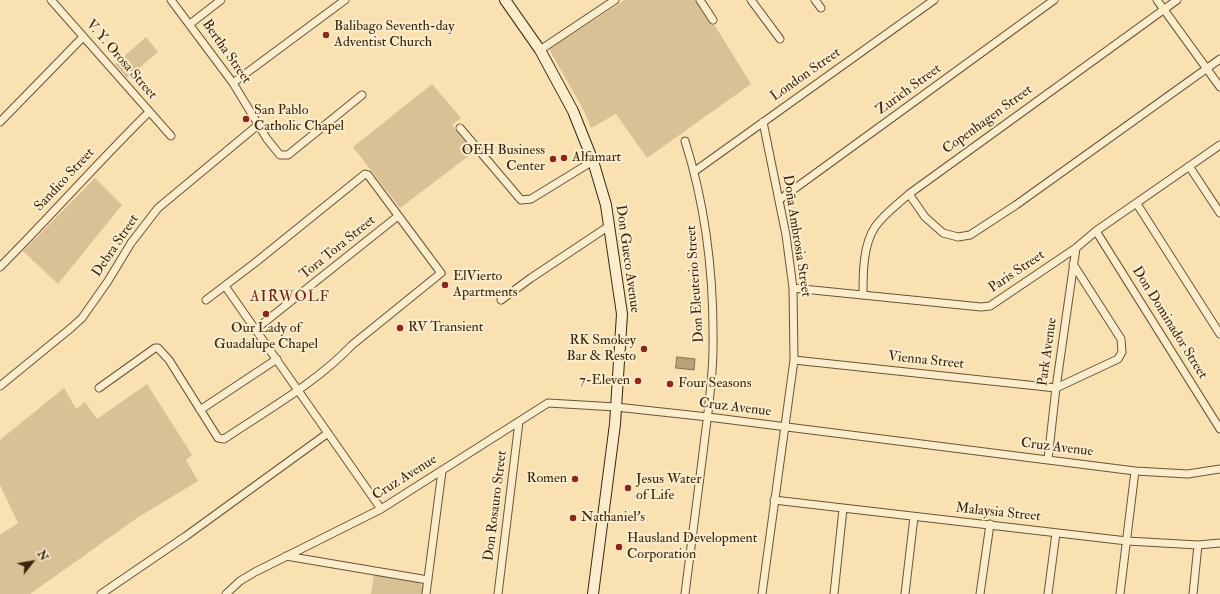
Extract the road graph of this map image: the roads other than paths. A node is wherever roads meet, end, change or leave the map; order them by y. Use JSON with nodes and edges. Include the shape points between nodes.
{"nodes":[{"id":1,"x":51,"y":0,"type":"edge"},
{"id":2,"x":171,"y":0,"type":"edge"},
{"id":3,"x":221,"y":0,"type":"edge"},
{"id":4,"x":345,"y":0,"type":"edge"},
{"id":5,"x":505,"y":0,"type":"edge"},
{"id":6,"x":615,"y":0,"type":"edge"},
{"id":7,"x":700,"y":0,"type":"edge"},
{"id":8,"x":751,"y":0,"type":"edge"},
{"id":9,"x":815,"y":0,"type":"edge"},
{"id":10,"x":934,"y":0,"type":"edge"},
{"id":11,"x":1054,"y":0,"type":"edge"},
{"id":12,"x":1157,"y":0,"type":"edge"},
{"id":13,"x":1177,"y":0,"type":"edge"},
{"id":14,"x":821,"y":8,"type":"dead end"},
{"id":15,"x":1163,"y":10,"type":"junction"},
{"id":16,"x":713,"y":20,"type":"dead end"},
{"id":17,"x":190,"y":24,"type":"junction"},
{"id":18,"x":83,"y":37,"type":"junction"},
{"id":19,"x":780,"y":39,"type":"dead end"},
{"id":20,"x":540,"y":50,"type":"junction"},
{"id":21,"x":1220,"y":60,"type":"edge"},
{"id":22,"x":1206,"y":70,"type":"junction"},
{"id":23,"x":233,"y":83,"type":"junction"},
{"id":24,"x":1220,"y":87,"type":"edge"},
{"id":25,"x":362,"y":95,"type":"dead end"},
{"id":26,"x":149,"y":112,"type":"junction"},
{"id":27,"x":0,"y":122,"type":"edge"},
{"id":28,"x":763,"y":122,"type":"junction"},
{"id":29,"x":258,"y":125,"type":"junction"},
{"id":30,"x":460,"y":128,"type":"dead end"},
{"id":31,"x":172,"y":136,"type":"dead end"},
{"id":32,"x":685,"y":141,"type":"dead end"},
{"id":33,"x":1220,"y":145,"type":"edge"},
{"id":34,"x":593,"y":161,"type":"junction"},
{"id":35,"x":1189,"y":166,"type":"junction"},
{"id":36,"x":695,"y":171,"type":"junction"},
{"id":37,"x":909,"y":194,"type":"junction"},
{"id":38,"x":779,"y":200,"type":"junction"},
{"id":39,"x":1137,"y":204,"type":"junction"},
{"id":40,"x":1220,"y":214,"type":"edge"},
{"id":41,"x":398,"y":216,"type":"junction"},
{"id":42,"x":609,"y":226,"type":"junction"},
{"id":43,"x":1096,"y":231,"type":"junction"},
{"id":44,"x":1076,"y":248,"type":"junction"},
{"id":45,"x":1073,"y":264,"type":"junction"},
{"id":46,"x":0,"y":267,"type":"edge"},
{"id":47,"x":225,"y":286,"type":"junction"},
{"id":48,"x":793,"y":288,"type":"junction"},
{"id":49,"x":864,"y":294,"type":"junction"},
{"id":50,"x":206,"y":300,"type":"dead end"},
{"id":51,"x":502,"y":300,"type":"dead end"},
{"id":52,"x":256,"y":329,"type":"junction"},
{"id":53,"x":1220,"y":334,"type":"edge"},
{"id":54,"x":277,"y":358,"type":"junction"},
{"id":55,"x":794,"y":360,"type":"junction"},
{"id":56,"x":0,"y":386,"type":"edge"},
{"id":57,"x":99,"y":388,"type":"dead end"},
{"id":58,"x":1056,"y":388,"type":"junction"},
{"id":59,"x":298,"y":389,"type":"junction"},
{"id":60,"x":616,"y":407,"type":"junction"},
{"id":61,"x":200,"y":410,"type":"junction"},
{"id":62,"x":708,"y":417,"type":"junction"},
{"id":63,"x":519,"y":422,"type":"junction"},
{"id":64,"x":785,"y":427,"type":"junction"},
{"id":65,"x":1220,"y":429,"type":"edge"},
{"id":66,"x":328,"y":433,"type":"junction"},
{"id":67,"x":1048,"y":459,"type":"junction"},
{"id":68,"x":1220,"y":469,"type":"edge"},
{"id":69,"x":442,"y":471,"type":"junction"},
{"id":70,"x":1135,"y":471,"type":"junction"},
{"id":71,"x":774,"y":500,"type":"junction"},
{"id":72,"x":381,"y":509,"type":"junction"},
{"id":73,"x":843,"y":509,"type":"junction"},
{"id":74,"x":914,"y":517,"type":"junction"},
{"id":75,"x":990,"y":524,"type":"junction"},
{"id":76,"x":1056,"y":533,"type":"junction"},
{"id":77,"x":1127,"y":541,"type":"junction"},
{"id":78,"x":1220,"y":542,"type":"edge"},
{"id":79,"x":1198,"y":545,"type":"junction"},
{"id":80,"x":286,"y":556,"type":"junction"},
{"id":81,"x":428,"y":580,"type":"junction"},
{"id":82,"x":101,"y":594,"type":"edge"},
{"id":83,"x":226,"y":594,"type":"edge"},
{"id":84,"x":426,"y":594,"type":"edge"},
{"id":85,"x":498,"y":594,"type":"edge"},
{"id":86,"x":593,"y":594,"type":"edge"},
{"id":87,"x":685,"y":594,"type":"edge"},
{"id":88,"x":762,"y":594,"type":"edge"},
{"id":89,"x":834,"y":594,"type":"edge"},
{"id":90,"x":904,"y":594,"type":"edge"},
{"id":91,"x":980,"y":594,"type":"edge"},
{"id":92,"x":1048,"y":594,"type":"edge"},
{"id":93,"x":1120,"y":594,"type":"edge"},
{"id":94,"x":1193,"y":594,"type":"edge"}],
"edges":[{"from":1,"to":18,"type":"street","name":"V. Y. Orosa Street"},
{"from":2,"to":17,"type":"street","name":"Bertha Street"},
{"from":3,"to":17,"type":"street"},
{"from":4,"to":23,"type":"street"},
{"from":5,"to":20,"type":"main road","name":"Don Gueco Avenue"},
{"from":6,"to":20,"type":"street"},
{"from":7,"to":16,"type":"street"},
{"from":8,"to":19,"type":"street"},
{"from":9,"to":14,"type":"street"},
{"from":10,"to":28,"type":"street","name":"London Street"},
{"from":11,"to":38,"type":"street","name":"Zurich Street"},
{"from":12,"to":15,"type":"street"},
{"from":13,"to":15,"type":"street","name":"Copenhagen Street"},
{"from":15,"to":22,"type":"street"},
{"from":15,"to":37,"type":"street","name":"Copenhagen Street"},
{"from":17,"to":23,"type":"street","name":"Bertha Street"},
{"from":18,"to":26,"type":"street","name":"V. Y. Orosa Street"},
{"from":18,"to":27,"type":"street"},
{"from":20,"to":34,"type":"main road","name":"Don Gueco Avenue","via":[[573,111]]},
{"from":21,"to":22,"type":"street"},
{"from":22,"to":24,"type":"street"},
{"from":22,"to":37,"type":"street","via":[[970,235],[958,237],[943,233],[925,217]]},
{"from":23,"to":29,"type":"street","name":"Bertha Street"},
{"from":25,"to":29,"type":"street","name":"Bertha Street","via":[[288,155],[277,153]]},
{"from":26,"to":31,"type":"street","name":"V. Y. Orosa Street"},
{"from":26,"to":46,"type":"street","name":"Sandico Street"},
{"from":28,"to":36,"type":"street","name":"London Street"},
{"from":28,"to":38,"type":"street","name":"Doña Ambrosia Street"},
{"from":29,"to":56,"type":"street","name":"Debra Street","via":[[158,208],[131,243],[82,318]]},
{"from":30,"to":34,"type":"street","via":[[521,200],[531,199]]},
{"from":32,"to":36,"type":"street","name":"Don Eleuterio Street"},
{"from":33,"to":35,"type":"street","name":"Paris Street"},
{"from":34,"to":42,"type":"main road","name":"Don Gueco Avenue","via":[[606,205]]},
{"from":35,"to":39,"type":"street","name":"Paris Street"},
{"from":35,"to":40,"type":"street"},
{"from":36,"to":62,"type":"street","name":"Don Eleuterio Street","via":[[711,280],[714,348]]},
{"from":37,"to":49,"type":"street","name":"Copenhagen Street","via":[[875,227],[869,238],[863,273]]},
{"from":38,"to":48,"type":"street","name":"Doña Ambrosia Street"},
{"from":39,"to":43,"type":"street","name":"Paris Street"},
{"from":39,"to":53,"type":"street"},
{"from":41,"to":47,"type":"street","via":[[368,175],[362,175]]},
{"from":41,"to":52,"type":"street","name":"Tora Tora Street"},
{"from":41,"to":59,"type":"street","via":[[440,270],[440,276]]},
{"from":42,"to":51,"type":"street"},
{"from":42,"to":60,"type":"main road","name":"Don Gueco Avenue","via":[[622,314]]},
{"from":43,"to":44,"type":"street","name":"Paris Street"},
{"from":43,"to":65,"type":"street","name":"Don Dominador Street"},
{"from":44,"to":45,"type":"street","name":"Park Avenue"},
{"from":44,"to":49,"type":"street","name":"Paris Street","via":[[990,306]]},
{"from":45,"to":58,"type":"street","name":"Park Avenue"},
{"from":45,"to":58,"type":"street","via":[[1121,339],[1122,352],[1118,358]]},
{"from":47,"to":50,"type":"street"},
{"from":47,"to":52,"type":"street"},
{"from":48,"to":49,"type":"street","name":"Paris Street"},
{"from":48,"to":55,"type":"street","name":"Doña Ambrosia Street"},
{"from":52,"to":54,"type":"street"},
{"from":54,"to":59,"type":"street"},
{"from":54,"to":61,"type":"street"},
{"from":55,"to":58,"type":"street","name":"Vienna Street"},
{"from":55,"to":64,"type":"street","name":"Doña Ambrosia Street"},
{"from":57,"to":61,"type":"street","via":[[158,348],[169,360]]},
{"from":58,"to":67,"type":"street","name":"Park Avenue"},
{"from":59,"to":61,"type":"street","via":[[224,439],[218,438]]},
{"from":59,"to":66,"type":"street"},
{"from":60,"to":62,"type":"street","name":"Cruz Avenue"},
{"from":60,"to":63,"type":"street","name":"Cruz Avenue","via":[[548,403]]},
{"from":60,"to":86,"type":"main road","name":"Don Gueco Avenue"},
{"from":62,"to":64,"type":"street","name":"Cruz Avenue"},
{"from":62,"to":87,"type":"street","name":"Don Eleuterio Street"},
{"from":63,"to":69,"type":"street","name":"Cruz Avenue"},
{"from":63,"to":85,"type":"street","name":"Don Rosauro Street"},
{"from":64,"to":67,"type":"street","name":"Cruz Avenue"},
{"from":64,"to":71,"type":"street","name":"Doña Ambrosia Street"},
{"from":66,"to":72,"type":"street"},
{"from":66,"to":82,"type":"street"},
{"from":67,"to":70,"type":"street","name":"Cruz Avenue"},
{"from":68,"to":70,"type":"street","name":"Cruz Avenue","via":[[1188,474]]},
{"from":69,"to":72,"type":"street","name":"Cruz Avenue"},
{"from":69,"to":81,"type":"street"},
{"from":70,"to":77,"type":"street"},
{"from":71,"to":73,"type":"street","name":"Malaysia Street"},
{"from":71,"to":88,"type":"street","name":"Doña Ambrosia Street"},
{"from":72,"to":80,"type":"street","name":"Cruz Avenue"},
{"from":73,"to":74,"type":"street","name":"Malaysia Street"},
{"from":73,"to":89,"type":"street"},
{"from":74,"to":75,"type":"street","name":"Malaysia Street"},
{"from":74,"to":90,"type":"street"},
{"from":75,"to":76,"type":"street","name":"Malaysia Street"},
{"from":75,"to":91,"type":"street"},
{"from":76,"to":77,"type":"street","name":"Malaysia Street"},
{"from":76,"to":92,"type":"street"},
{"from":77,"to":79,"type":"street","name":"Malaysia Street"},
{"from":77,"to":93,"type":"street"},
{"from":78,"to":79,"type":"street","name":"Malaysia Street"},
{"from":79,"to":94,"type":"street"},
{"from":80,"to":81,"type":"street"},
{"from":80,"to":83,"type":"street","name":"Cruz Avenue","via":[[240,581]]},
{"from":81,"to":84,"type":"street"}]}
